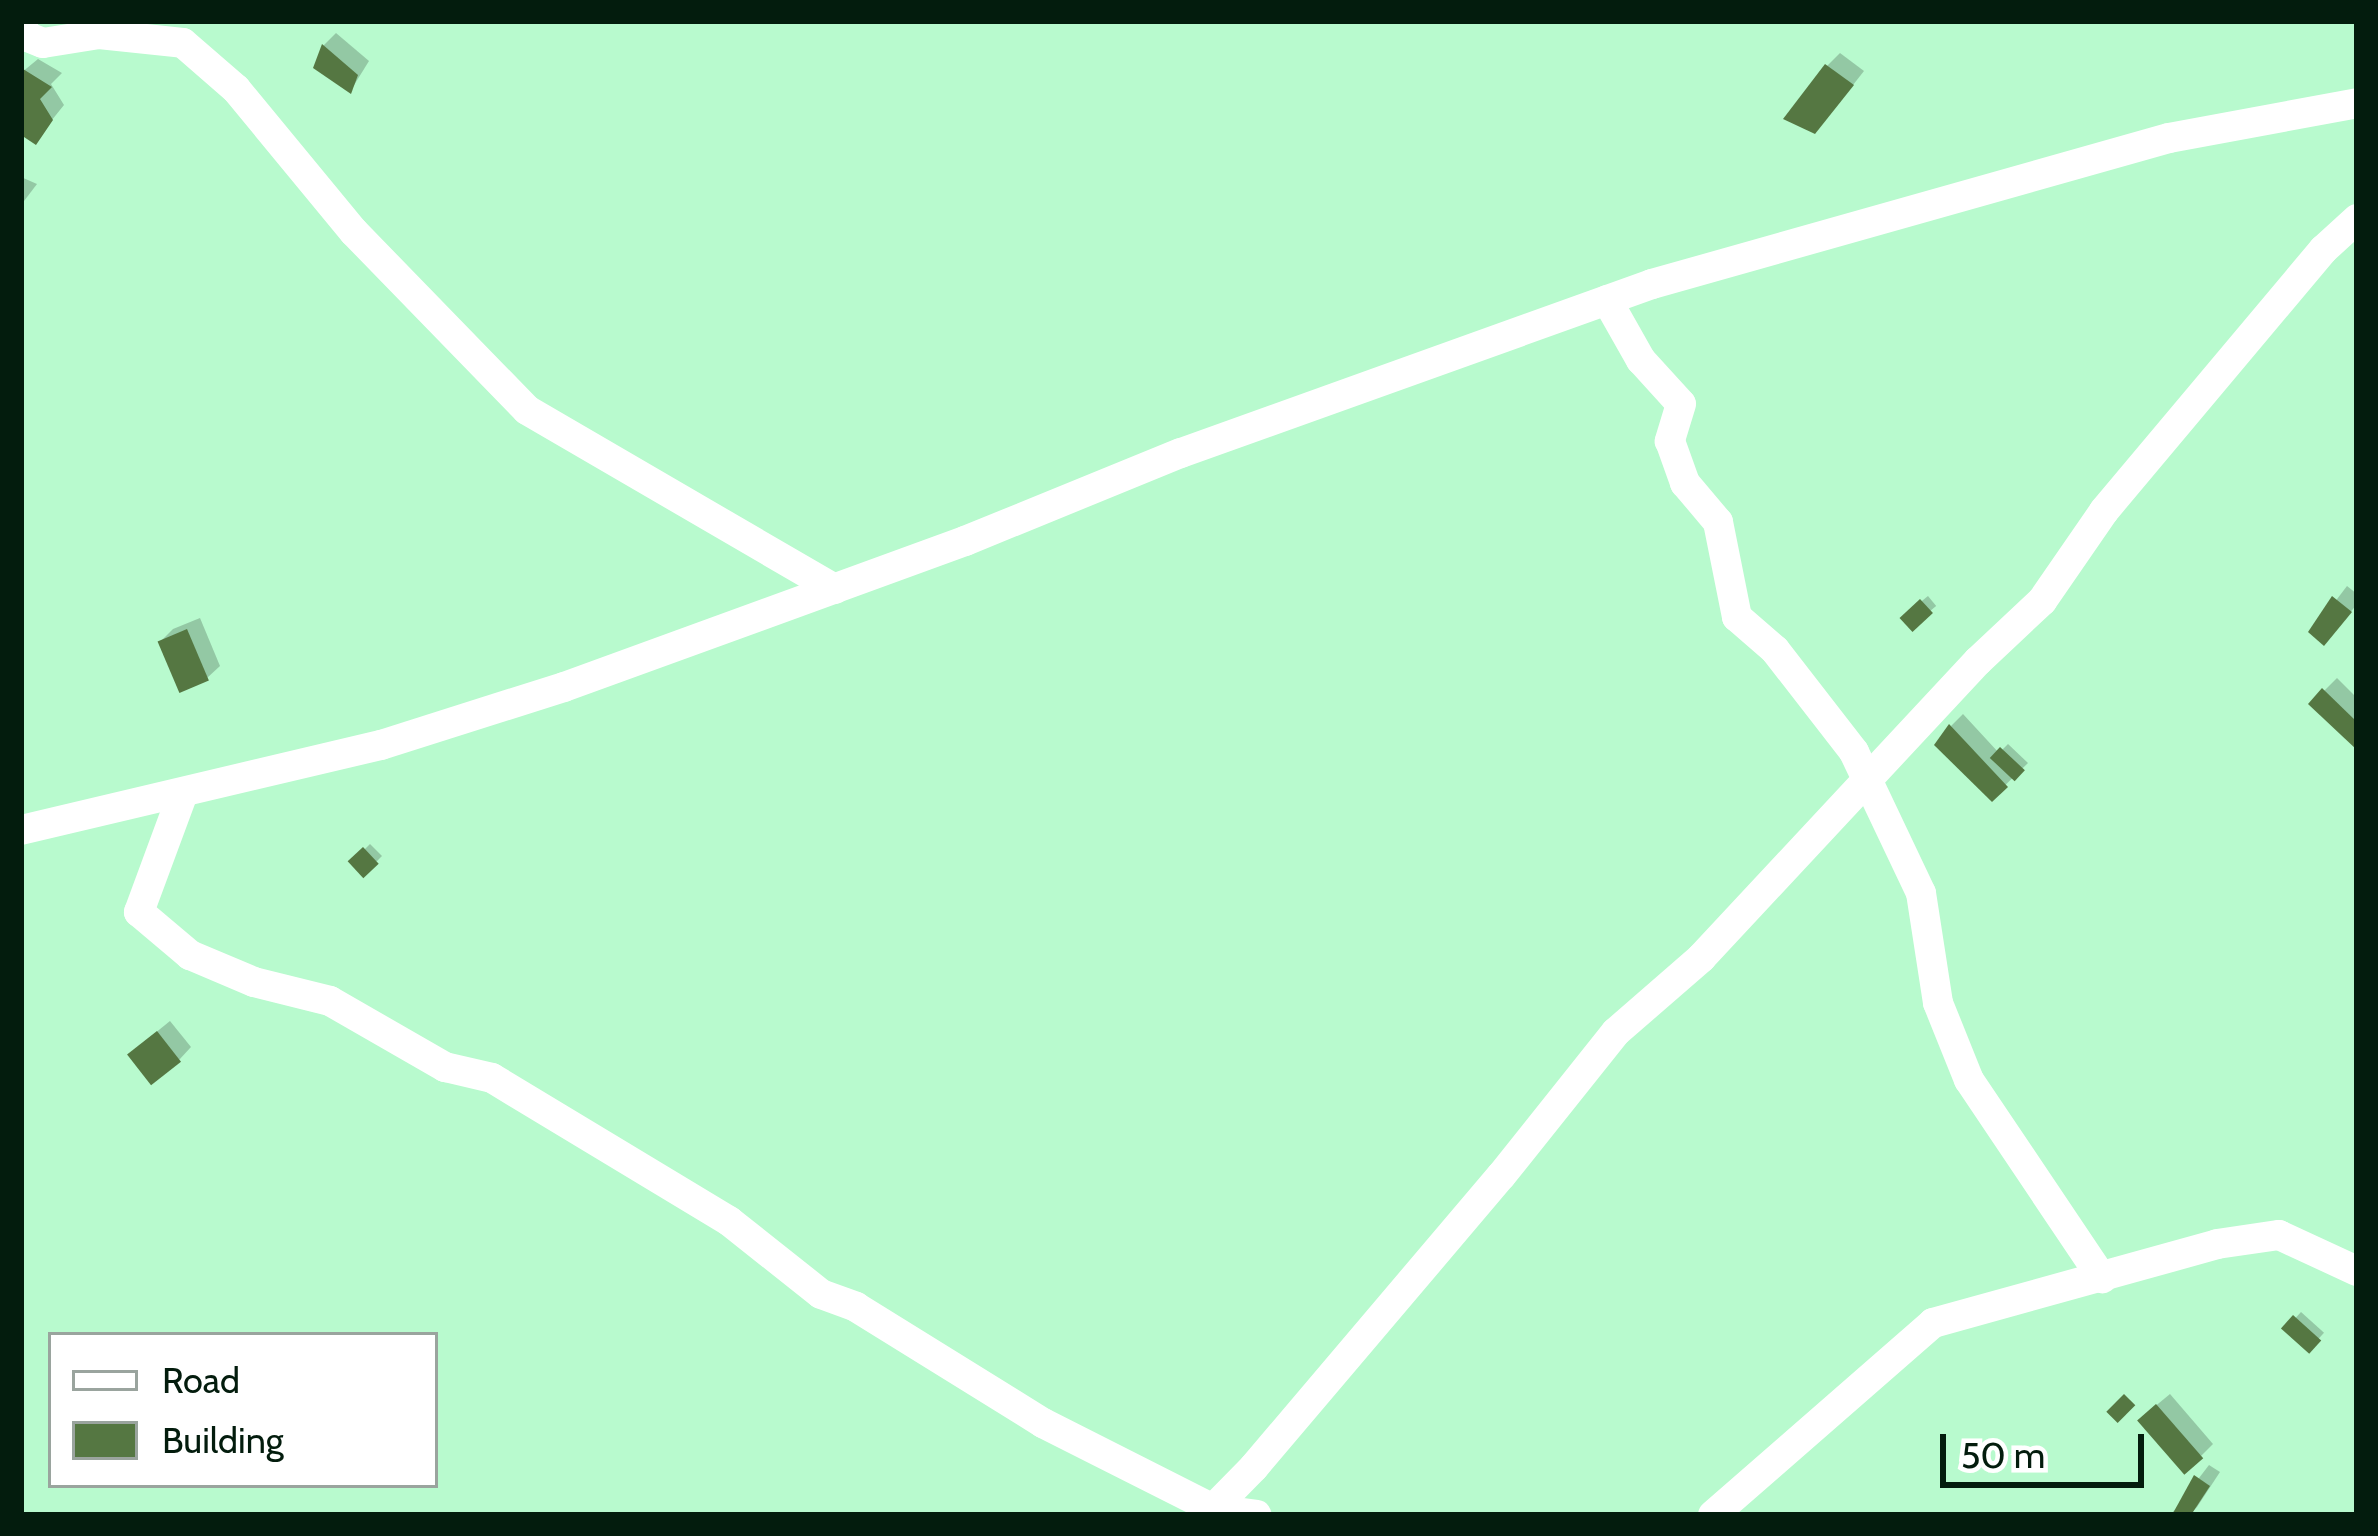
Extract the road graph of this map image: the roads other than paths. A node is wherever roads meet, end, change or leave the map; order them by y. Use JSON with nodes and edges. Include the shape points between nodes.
{"nodes":[{"id":1,"x":21,"y":25,"type":"edge"},
{"id":2,"x":2357,"y":103,"type":"edge"},
{"id":3,"x":2357,"y":219,"type":"edge"},
{"id":4,"x":1606,"y":300,"type":"junction"},
{"id":5,"x":835,"y":590,"type":"junction"},
{"id":6,"x":1865,"y":778,"type":"junction"},
{"id":7,"x":183,"y":793,"type":"junction"},
{"id":8,"x":26,"y":824,"type":"edge"},
{"id":9,"x":2357,"y":1271,"type":"edge"},
{"id":10,"x":2102,"y":1278,"type":"junction"},
{"id":11,"x":1210,"y":1512,"type":"edge"},
{"id":12,"x":1257,"y":1515,"type":"edge"},
{"id":13,"x":1713,"y":1515,"type":"edge"}],
"edges":[{"from":1,"to":5,"type":"street","via":[[43,43],[99,34],[183,43],[236,89],[354,232],[527,410]]},
{"from":2,"to":4,"type":"street","via":[[2169,138]]},
{"from":3,"to":6,"type":"street","via":[[2104,511],[2042,602]]},
{"from":4,"to":5,"type":"street","via":[[1181,453]]},
{"from":4,"to":6,"type":"street","via":[[1641,360],[1681,404],[1670,441],[1684,483],[1718,522],[1737,617],[1775,650]]},
{"from":5,"to":7,"type":"street","via":[[382,745]]},
{"from":6,"to":10,"type":"street","via":[[1921,892],[1938,1003],[1969,1081]]},
{"from":6,"to":11,"type":"street","via":[[1701,958],[1616,1031],[1502,1176]]},
{"from":7,"to":8,"type":"street"},
{"from":7,"to":11,"type":"street","via":[[139,912],[190,955],[330,1001],[445,1067],[492,1078],[729,1221],[821,1294]]},
{"from":9,"to":10,"type":"street","via":[[2279,1235]]},
{"from":10,"to":13,"type":"street","via":[[1933,1323]]},
{"from":11,"to":12,"type":"street"}]}
